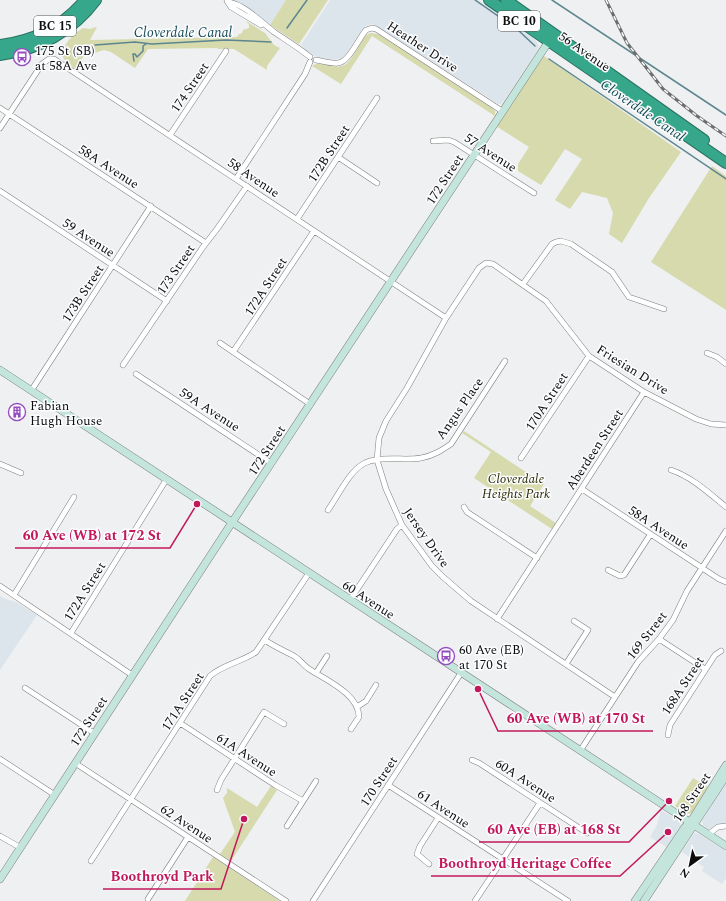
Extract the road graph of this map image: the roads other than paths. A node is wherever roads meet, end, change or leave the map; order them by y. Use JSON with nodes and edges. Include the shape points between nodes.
{"nodes":[{"id":1,"x":85,"y":0,"type":"edge"},
{"id":2,"x":96,"y":0,"type":"edge"},
{"id":3,"x":489,"y":0,"type":"edge"},
{"id":4,"x":506,"y":0,"type":"edge"},
{"id":5,"x":227,"y":1,"type":"edge"},
{"id":6,"x":551,"y":38,"type":"junction"},
{"id":7,"x":0,"y":45,"type":"edge"},
{"id":8,"x":226,"y":51,"type":"dead end"},
{"id":9,"x":0,"y":54,"type":"edge"},
{"id":10,"x":312,"y":60,"type":"junction"},
{"id":11,"x":377,"y":98,"type":"dead end"},
{"id":12,"x":0,"y":108,"type":"edge"},
{"id":13,"x":502,"y":111,"type":"junction"},
{"id":14,"x":9,"y":114,"type":"junction"},
{"id":15,"x":0,"y":128,"type":"edge"},
{"id":16,"x":170,"y":135,"type":"junction"},
{"id":17,"x":433,"y":141,"type":"dead end"},
{"id":18,"x":474,"y":154,"type":"junction"},
{"id":19,"x":726,"y":155,"type":"edge"},
{"id":20,"x":338,"y":157,"type":"junction"},
{"id":21,"x":726,"y":163,"type":"edge"},
{"id":22,"x":236,"y":179,"type":"junction"},
{"id":23,"x":377,"y":183,"type":"dead end"},
{"id":24,"x":247,"y":186,"type":"junction"},
{"id":25,"x":0,"y":191,"type":"edge"},
{"id":26,"x":534,"y":193,"type":"dead end"},
{"id":27,"x":151,"y":206,"type":"junction"},
{"id":28,"x":297,"y":220,"type":"junction"},
{"id":29,"x":314,"y":231,"type":"junction"},
{"id":30,"x":206,"y":243,"type":"junction"},
{"id":31,"x":488,"y":263,"type":"joint"},
{"id":32,"x":113,"y":265,"type":"junction"},
{"id":33,"x":391,"y":282,"type":"junction"},
{"id":34,"x":524,"y":284,"type":"junction"},
{"id":35,"x":167,"y":301,"type":"junction"},
{"id":36,"x":664,"y":309,"type":"dead end"},
{"id":37,"x":446,"y":318,"type":"junction"},
{"id":38,"x":220,"y":343,"type":"dead end"},
{"id":39,"x":233,"y":352,"type":"junction"},
{"id":40,"x":707,"y":353,"type":"dead end"},
{"id":41,"x":589,"y":356,"type":"junction"},
{"id":42,"x":504,"y":361,"type":"dead end"},
{"id":43,"x":726,"y":364,"type":"edge"},
{"id":44,"x":123,"y":365,"type":"dead end"},
{"id":45,"x":0,"y":370,"type":"edge"},
{"id":46,"x":136,"y":374,"type":"dead end"},
{"id":47,"x":32,"y":391,"type":"junction"},
{"id":48,"x":644,"y":392,"type":"junction"},
{"id":49,"x":310,"y":404,"type":"junction"},
{"id":50,"x":726,"y":425,"type":"edge"},
{"id":51,"x":521,"y":458,"type":"dead end"},
{"id":52,"x":378,"y":460,"type":"junction"},
{"id":53,"x":271,"y":463,"type":"junction"},
{"id":54,"x":0,"y":464,"type":"edge"},
{"id":55,"x":671,"y":470,"type":"dead end"},
{"id":56,"x":21,"y":473,"type":"dead end"},
{"id":57,"x":166,"y":480,"type":"junction"},
{"id":58,"x":582,"y":489,"type":"junction"},
{"id":59,"x":74,"y":498,"type":"dead end"},
{"id":60,"x":464,"y":507,"type":"dead end"},
{"id":61,"x":726,"y":507,"type":"edge"},
{"id":62,"x":328,"y":510,"type":"dead end"},
{"id":63,"x":232,"y":522,"type":"junction"},
{"id":64,"x":402,"y":525,"type":"junction"},
{"id":65,"x":726,"y":531,"type":"edge"},
{"id":66,"x":650,"y":535,"type":"junction"},
{"id":67,"x":537,"y":558,"type":"junction"},
{"id":68,"x":702,"y":568,"type":"junction"},
{"id":69,"x":608,"y":570,"type":"dead end"},
{"id":70,"x":309,"y":573,"type":"junction"},
{"id":71,"x":726,"y":582,"type":"edge"},
{"id":72,"x":0,"y":586,"type":"edge"},
{"id":73,"x":14,"y":595,"type":"junction"},
{"id":74,"x":350,"y":600,"type":"junction"},
{"id":75,"x":497,"y":619,"type":"junction"},
{"id":76,"x":574,"y":621,"type":"dead end"},
{"id":77,"x":71,"y":633,"type":"junction"},
{"id":78,"x":659,"y":639,"type":"junction"},
{"id":79,"x":264,"y":640,"type":"junction"},
{"id":80,"x":721,"y":651,"type":"dead end"},
{"id":81,"x":327,"y":656,"type":"dead end"},
{"id":82,"x":566,"y":664,"type":"junction"},
{"id":83,"x":705,"y":669,"type":"junction"},
{"id":84,"x":316,"y":673,"type":"junction"},
{"id":85,"x":461,"y":673,"type":"junction"},
{"id":86,"x":132,"y":675,"type":"junction"},
{"id":87,"x":376,"y":685,"type":"dead end"},
{"id":88,"x":25,"y":688,"type":"dead end"},
{"id":89,"x":615,"y":697,"type":"junction"},
{"id":90,"x":357,"y":707,"type":"junction"},
{"id":91,"x":180,"y":723,"type":"junction"},
{"id":92,"x":284,"y":724,"type":"dead end"},
{"id":93,"x":351,"y":729,"type":"dead end"},
{"id":94,"x":94,"y":733,"type":"junction"},
{"id":95,"x":668,"y":735,"type":"dead end"},
{"id":96,"x":580,"y":751,"type":"junction"},
{"id":97,"x":0,"y":759,"type":"edge"},
{"id":98,"x":234,"y":759,"type":"junction"},
{"id":99,"x":472,"y":760,"type":"dead end"},
{"id":100,"x":75,"y":763,"type":"junction"},
{"id":101,"x":726,"y":765,"type":"edge"},
{"id":102,"x":726,"y":776,"type":"edge"},
{"id":103,"x":316,"y":781,"type":"dead end"},
{"id":104,"x":388,"y":785,"type":"junction"},
{"id":105,"x":217,"y":790,"type":"dead end"},
{"id":106,"x":55,"y":795,"type":"junction"},
{"id":107,"x":131,"y":799,"type":"junction"},
{"id":108,"x":303,"y":801,"type":"junction"},
{"id":109,"x":540,"y":803,"type":"junction"},
{"id":110,"x":438,"y":818,"type":"junction"},
{"id":111,"x":692,"y":824,"type":"junction"},
{"id":112,"x":287,"y":826,"type":"dead end"},
{"id":113,"x":726,"y":826,"type":"edge"},
{"id":114,"x":587,"y":833,"type":"dead end"},
{"id":115,"x":709,"y":834,"type":"junction"},
{"id":116,"x":0,"y":836,"type":"edge"},
{"id":117,"x":188,"y":837,"type":"junction"},
{"id":118,"x":726,"y":846,"type":"edge"},
{"id":119,"x":21,"y":848,"type":"junction"},
{"id":120,"x":504,"y":858,"type":"junction"},
{"id":121,"x":91,"y":861,"type":"dead end"},
{"id":122,"x":430,"y":864,"type":"dead end"},
{"id":123,"x":0,"y":879,"type":"edge"},
{"id":124,"x":148,"y":899,"type":"dead end"},
{"id":125,"x":286,"y":901,"type":"edge"},
{"id":126,"x":313,"y":901,"type":"edge"},
{"id":127,"x":475,"y":901,"type":"edge"},
{"id":128,"x":568,"y":901,"type":"edge"},
{"id":129,"x":635,"y":901,"type":"edge"},
{"id":130,"x":644,"y":901,"type":"edge"}],
"edges":[{"from":1,"to":7,"type":"highway","number":"BC 15","via":[[51,29],[28,40]]},
{"from":2,"to":9,"type":"highway","number":"BC 15","via":[[76,22],[57,36],[30,48]]},
{"from":3,"to":6,"type":"highway","name":"56 Avenue","number":"BC 10"},
{"from":4,"to":6,"type":"highway","name":"56 Avenue","number":"BC 10"},
{"from":5,"to":10,"type":"street","via":[[234,3]]},
{"from":6,"to":13,"type":"street","name":"172 Street"},
{"from":6,"to":19,"type":"highway","name":"56 Avenue","number":"BC 10"},
{"from":6,"to":21,"type":"highway","name":"56 Avenue","number":"BC 10"},
{"from":8,"to":16,"type":"street","name":"174 Street"},
{"from":10,"to":13,"type":"street","name":"Heather Drive","via":[[341,63],[366,30],[376,29]]},
{"from":10,"to":22,"type":"street"},
{"from":11,"to":20,"type":"street","name":"172B Street"},
{"from":12,"to":14,"type":"street","name":"58A Avenue"},
{"from":13,"to":18,"type":"street","name":"172 Street"},
{"from":14,"to":15,"type":"street"},
{"from":14,"to":16,"type":"street","name":"58 Avenue","via":[[42,64],[54,59]]},
{"from":14,"to":27,"type":"street","name":"58A Avenue"},
{"from":16,"to":22,"type":"street","name":"58 Avenue"},
{"from":17,"to":18,"type":"street","name":"57 Avenue","via":[[448,140]]},
{"from":18,"to":26,"type":"street","name":"57 Avenue"},
{"from":18,"to":33,"type":"street","name":"172 Street"},
{"from":20,"to":23,"type":"street"},
{"from":20,"to":28,"type":"street","name":"172B Street"},
{"from":22,"to":24,"type":"street","name":"58 Avenue"},
{"from":24,"to":28,"type":"street","name":"58 Avenue"},
{"from":24,"to":30,"type":"street","name":"173 Street"},
{"from":25,"to":32,"type":"street","name":"59 Avenue"},
{"from":27,"to":30,"type":"street","name":"58A Avenue"},
{"from":27,"to":32,"type":"street","name":"173B Street"},
{"from":28,"to":29,"type":"street","name":"58 Avenue"},
{"from":29,"to":33,"type":"street","name":"58 Avenue"},
{"from":29,"to":39,"type":"street","name":"172A Street"},
{"from":30,"to":35,"type":"street","name":"173 Street"},
{"from":31,"to":34,"type":"street","name":"Friesian Drive"},
{"from":31,"to":37,"type":"street","name":"Jersey Drive","via":[[480,268]]},
{"from":32,"to":35,"type":"street","name":"59 Avenue"},
{"from":32,"to":47,"type":"street","name":"173B Street"},
{"from":33,"to":37,"type":"street","name":"58 Avenue"},
{"from":33,"to":49,"type":"street","name":"172 Street"},
{"from":34,"to":36,"type":"street","via":[[552,244],[561,241],[571,244],[608,269],[632,299]]},
{"from":34,"to":41,"type":"street","name":"Friesian Drive","via":[[550,305]]},
{"from":35,"to":44,"type":"street","name":"173 Street"},
{"from":37,"to":52,"type":"street","name":"Jersey Drive","via":[[386,421],[379,438]]},
{"from":38,"to":39,"type":"street"},
{"from":39,"to":49,"type":"street"},
{"from":40,"to":43,"type":"street"},
{"from":41,"to":48,"type":"street","name":"Friesian Drive"},
{"from":41,"to":51,"type":"street","name":"170A Street"},
{"from":42,"to":52,"type":"street","name":"Angus Place","via":[[451,444],[438,453],[422,458]]},
{"from":45,"to":47,"type":"street","name":"60 Avenue"},
{"from":46,"to":53,"type":"street","name":"59A Avenue"},
{"from":47,"to":57,"type":"street","name":"60 Avenue"},
{"from":48,"to":50,"type":"street","name":"Friesian Drive","via":[[696,419]]},
{"from":48,"to":58,"type":"street","name":"Aberdeen Street"},
{"from":49,"to":53,"type":"street","name":"172 Street"},
{"from":52,"to":62,"type":"street","name":"Angus Place","via":[[364,463],[353,472]]},
{"from":52,"to":64,"type":"street","name":"Jersey Drive","via":[[386,489]]},
{"from":53,"to":63,"type":"street","name":"172 Street"},
{"from":54,"to":56,"type":"street"},
{"from":55,"to":61,"type":"street","via":[[706,490]]},
{"from":57,"to":63,"type":"street","name":"60 Avenue"},
{"from":57,"to":77,"type":"street","name":"172A Street"},
{"from":58,"to":66,"type":"street","name":"58A Avenue"},
{"from":58,"to":67,"type":"street","name":"Aberdeen Street"},
{"from":59,"to":73,"type":"street"},
{"from":60,"to":67,"type":"street","via":[[467,512]]},
{"from":63,"to":70,"type":"street","name":"60 Avenue"},
{"from":63,"to":86,"type":"street","name":"172 Street"},
{"from":64,"to":74,"type":"street"},
{"from":64,"to":75,"type":"street","name":"Jersey Drive","via":[[443,577]]},
{"from":65,"to":68,"type":"street","name":"169 Street"},
{"from":66,"to":68,"type":"street","name":"58A Avenue"},
{"from":66,"to":69,"type":"street","via":[[624,575],[620,576]]},
{"from":67,"to":75,"type":"street","name":"Aberdeen Street"},
{"from":68,"to":71,"type":"street","name":"58A Avenue"},
{"from":68,"to":78,"type":"street","name":"169 Street","via":[[682,599],[673,620]]},
{"from":70,"to":74,"type":"street","name":"60 Avenue"},
{"from":70,"to":79,"type":"street","name":"171A Street"},
{"from":72,"to":73,"type":"street"},
{"from":73,"to":77,"type":"street"},
{"from":74,"to":85,"type":"street","name":"60 Avenue"},
{"from":75,"to":82,"type":"street","name":"Jersey Drive"},
{"from":76,"to":82,"type":"street","via":[[588,630]]},
{"from":77,"to":86,"type":"street"},
{"from":78,"to":83,"type":"street"},
{"from":78,"to":89,"type":"street","name":"169 Street","via":[[638,662]]},
{"from":79,"to":84,"type":"street","via":[[294,656]]},
{"from":79,"to":91,"type":"street","name":"171A Street","via":[[250,657],[217,670],[210,676]]},
{"from":80,"to":83,"type":"street","name":"168A Street"},
{"from":81,"to":84,"type":"street"},
{"from":82,"to":89,"type":"street","name":"Jersey Drive"},
{"from":83,"to":95,"type":"street","name":"168A Street","via":[[670,725]]},
{"from":84,"to":90,"type":"street","via":[[343,691]]},
{"from":85,"to":96,"type":"street","name":"60 Avenue"},
{"from":85,"to":104,"type":"street","name":"170 Street"},
{"from":86,"to":94,"type":"street","name":"172 Street"},
{"from":87,"to":90,"type":"street","via":[[366,702]]},
{"from":88,"to":94,"type":"street"},
{"from":89,"to":96,"type":"street","name":"169 Street"},
{"from":90,"to":93,"type":"street","via":[[359,717]]},
{"from":91,"to":98,"type":"street","name":"61A Avenue"},
{"from":91,"to":107,"type":"street","name":"171A Street"},
{"from":92,"to":98,"type":"street","via":[[264,712]]},
{"from":94,"to":100,"type":"street","name":"172 Street"},
{"from":96,"to":111,"type":"street","name":"60 Avenue"},
{"from":97,"to":106,"type":"street"},
{"from":98,"to":105,"type":"street"},
{"from":98,"to":108,"type":"street","name":"61A Avenue"},
{"from":99,"to":109,"type":"street","name":"60A Avenue"},
{"from":100,"to":106,"type":"street","name":"172 Street"},
{"from":100,"to":107,"type":"street","name":"62 Avenue"},
{"from":101,"to":111,"type":"street","name":"168 Street","via":[[693,818]]},
{"from":102,"to":111,"type":"street","name":"168 Street"},
{"from":103,"to":108,"type":"street"},
{"from":104,"to":110,"type":"street","name":"61 Avenue"},
{"from":104,"to":126,"type":"street","name":"170 Street"},
{"from":106,"to":119,"type":"street","name":"172 Street"},
{"from":107,"to":117,"type":"street","name":"62 Avenue"},
{"from":107,"to":121,"type":"street","name":"171A Street"},
{"from":108,"to":112,"type":"street"},
{"from":109,"to":114,"type":"street","name":"60A Avenue"},
{"from":109,"to":120,"type":"street"},
{"from":110,"to":120,"type":"street","name":"61 Avenue"},
{"from":110,"to":122,"type":"street","via":[[417,854]]},
{"from":111,"to":115,"type":"street","name":"60 Avenue"},
{"from":111,"to":129,"type":"street","name":"168 Street"},
{"from":111,"to":130,"type":"street","name":"168 Street"},
{"from":113,"to":115,"type":"street","via":[[718,827]]},
{"from":115,"to":118,"type":"street","name":"60 Avenue"},
{"from":116,"to":119,"type":"street"},
{"from":117,"to":124,"type":"street"},
{"from":117,"to":125,"type":"street","name":"62 Avenue"},
{"from":119,"to":123,"type":"street","name":"172 Street"},
{"from":120,"to":127,"type":"street"},
{"from":120,"to":128,"type":"street","name":"61 Avenue"}]}
